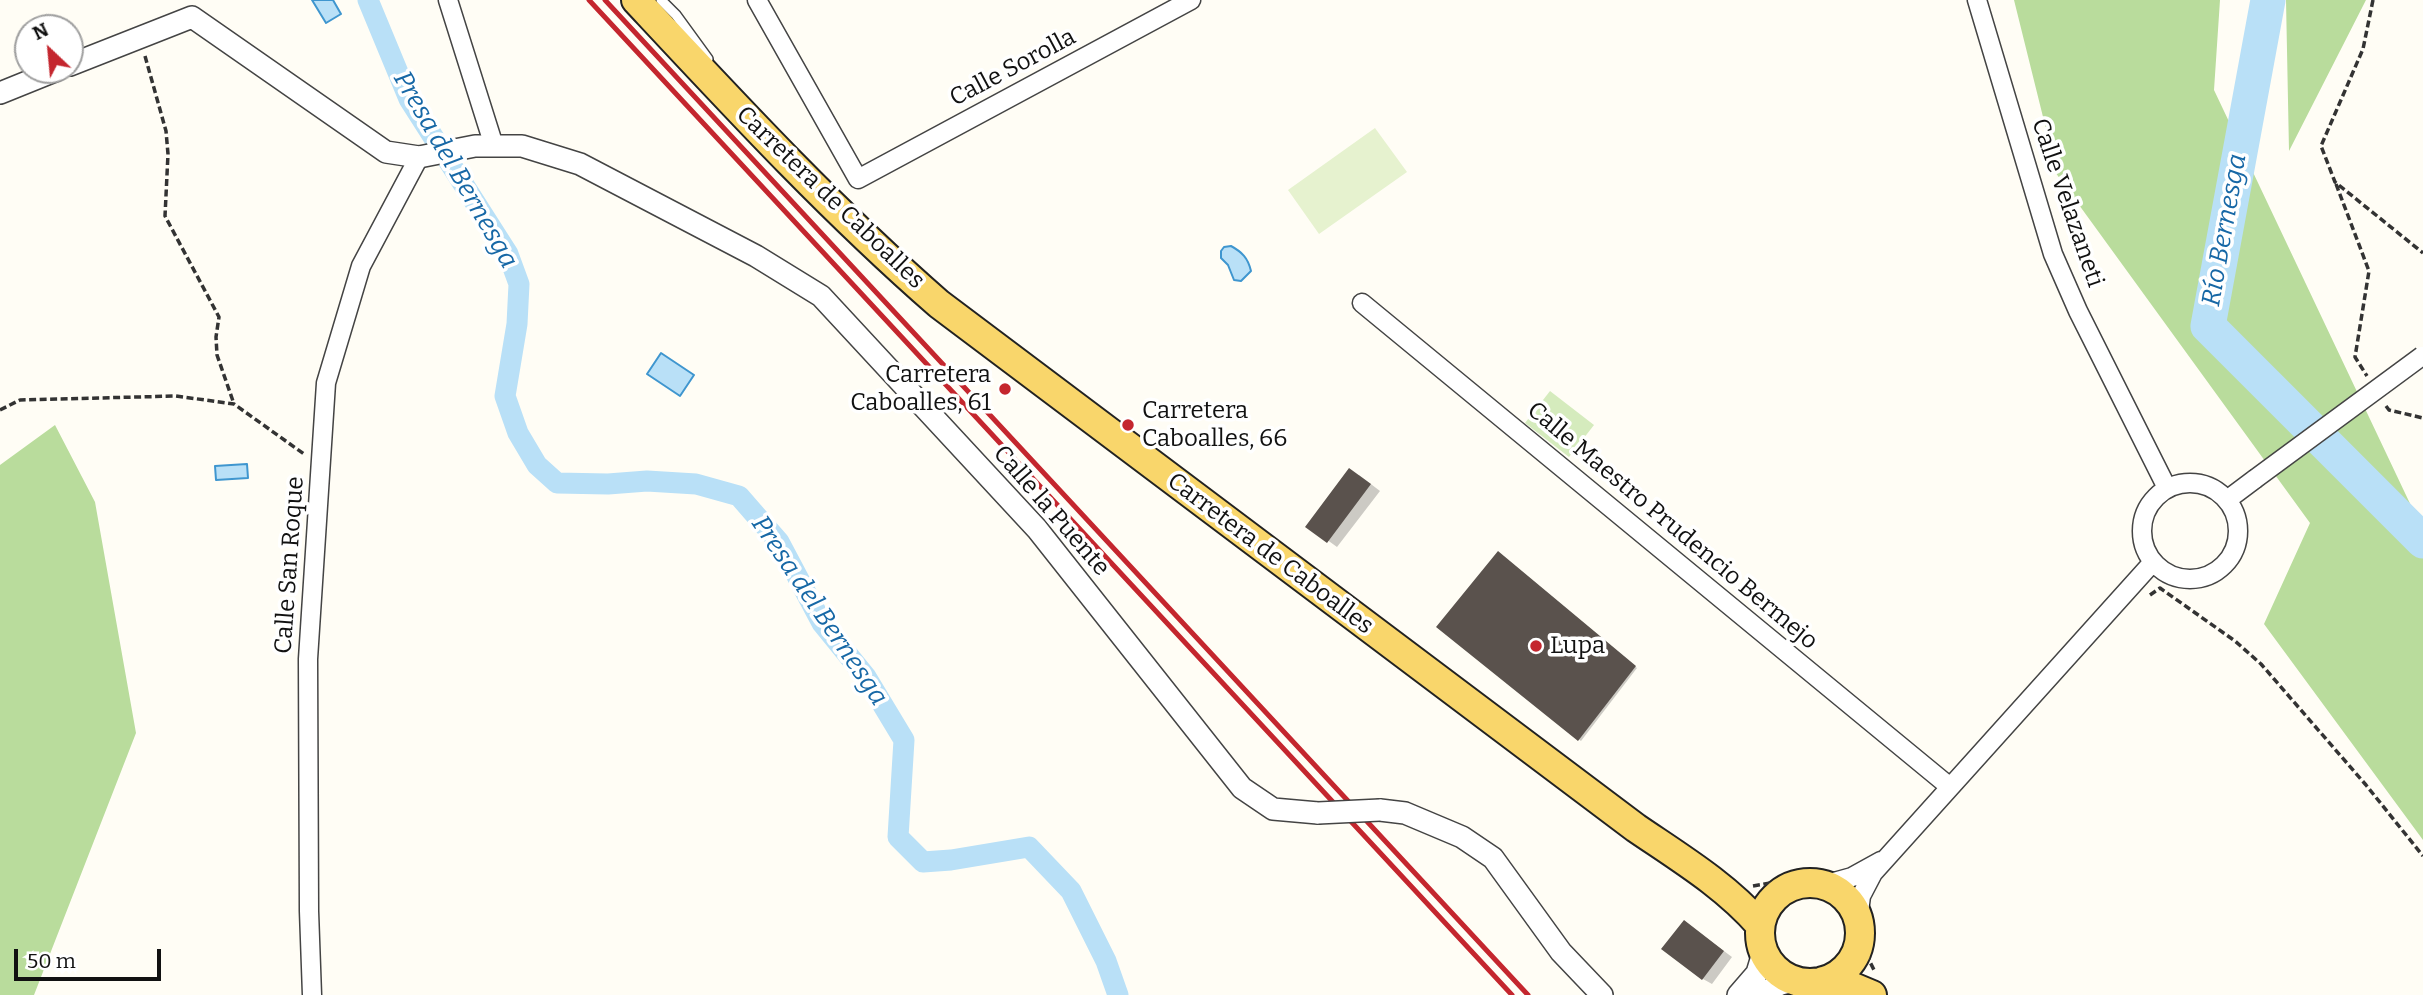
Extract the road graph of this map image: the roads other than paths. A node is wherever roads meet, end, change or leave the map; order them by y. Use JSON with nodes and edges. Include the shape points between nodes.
{"nodes":[{"id":1,"x":448,"y":0,"type":"edge"},
{"id":2,"x":636,"y":0,"type":"edge"},
{"id":3,"x":661,"y":0,"type":"edge"},
{"id":4,"x":757,"y":0,"type":"edge"},
{"id":5,"x":1191,"y":0,"type":"edge"},
{"id":6,"x":1978,"y":0,"type":"edge"},
{"id":7,"x":84,"y":60,"type":"edge"},
{"id":8,"x":716,"y":69,"type":"dead end"},
{"id":9,"x":724,"y":80,"type":"dead end"},
{"id":10,"x":22,"y":84,"type":"edge"},
{"id":11,"x":0,"y":93,"type":"edge"},
{"id":12,"x":772,"y":144,"type":"junction"},
{"id":13,"x":494,"y":146,"type":"junction"},
{"id":14,"x":425,"y":156,"type":"junction"},
{"id":15,"x":1362,"y":303,"type":"dead end"},
{"id":16,"x":2423,"y":355,"type":"edge"},
{"id":17,"x":2167,"y":488,"type":"junction"},
{"id":18,"x":2227,"y":500,"type":"junction"},
{"id":19,"x":2153,"y":562,"type":"junction"},
{"id":20,"x":1950,"y":787,"type":"junction"},
{"id":21,"x":1887,"y":857,"type":"junction"},
{"id":22,"x":1714,"y":881,"type":"junction"},
{"id":23,"x":1832,"y":883,"type":"junction"},
{"id":24,"x":1778,"y":888,"type":"junction"},
{"id":25,"x":1859,"y":910,"type":"junction"},
{"id":26,"x":1756,"y":920,"type":"junction"},
{"id":27,"x":1858,"y":957,"type":"junction"},
{"id":28,"x":1762,"y":959,"type":"junction"},
{"id":29,"x":1832,"y":982,"type":"junction"},
{"id":30,"x":1788,"y":983,"type":"junction"},
{"id":31,"x":312,"y":995,"type":"edge"},
{"id":32,"x":1602,"y":995,"type":"edge"},
{"id":33,"x":1738,"y":995,"type":"edge"},
{"id":34,"x":1757,"y":995,"type":"edge"},
{"id":35,"x":1875,"y":995,"type":"edge"}],
"edges":[{"from":1,"to":13,"type":"street"},
{"from":2,"to":12,"type":"main road","name":"Carretera de Caboalles"},
{"from":3,"to":8,"type":"lane"},
{"from":4,"to":5,"type":"street","name":"Calle Sorolla","via":[[858,179]]},
{"from":6,"to":17,"type":"street","name":"Calle Velazaneti","via":[[2053,254]]},
{"from":7,"to":14,"type":"street","via":[[192,17],[386,152]]},
{"from":9,"to":12,"type":"lane"},
{"from":10,"to":11,"type":"street"},
{"from":12,"to":22,"type":"main road","name":"Carretera de Caboalles","via":[[882,255],[939,304],[1584,790]]},
{"from":13,"to":14,"type":"street","name":"Calle la Puente"},
{"from":13,"to":32,"type":"street","name":"Calle la Puente","bridge":true,"via":[[522,146],[580,164],[756,256],[821,296],[1037,529],[1242,788],[1273,808],[1405,813],[1462,837],[1493,859],[1560,951]]},
{"from":14,"to":31,"type":"street","name":"Calle San Roque","via":[[361,266],[326,383],[308,659]]},
{"from":15,"to":20,"type":"street","name":"Calle Maestro Prudencio Bermejo"},
{"from":16,"to":18,"type":"street","bridge":true},
{"from":17,"to":18,"type":"street","via":[[2199,483]]},
{"from":17,"to":19,"type":"street","via":[[2147,508],[2143,522],[2145,550]]},
{"from":18,"to":19,"type":"street","via":[[2236,520],[2237,542],[2221,568],[2193,579],[2178,578]]},
{"from":19,"to":20,"type":"street"},
{"from":20,"to":21,"type":"street"},
{"from":21,"to":23,"type":"street"},
{"from":21,"to":25,"type":"street","via":[[1873,873]]},
{"from":22,"to":24,"type":"main road","name":"Carretera de Caboalles","via":[[1753,892]]},
{"from":22,"to":26,"type":"main road","name":"Carretera de Caboalles"},
{"from":23,"to":24,"type":"main road"},
{"from":23,"to":25,"type":"main road","via":[[1833,889]]},
{"from":24,"to":26,"type":"main road"},
{"from":25,"to":27,"type":"main road"},
{"from":26,"to":28,"type":"main road"},
{"from":27,"to":29,"type":"main road"},
{"from":27,"to":35,"type":"main road"},
{"from":28,"to":30,"type":"main road"},
{"from":28,"to":33,"type":"street","via":[[1749,985]]},
{"from":29,"to":30,"type":"main road"},
{"from":29,"to":35,"type":"main road"},
{"from":30,"to":34,"type":"street"}]}
